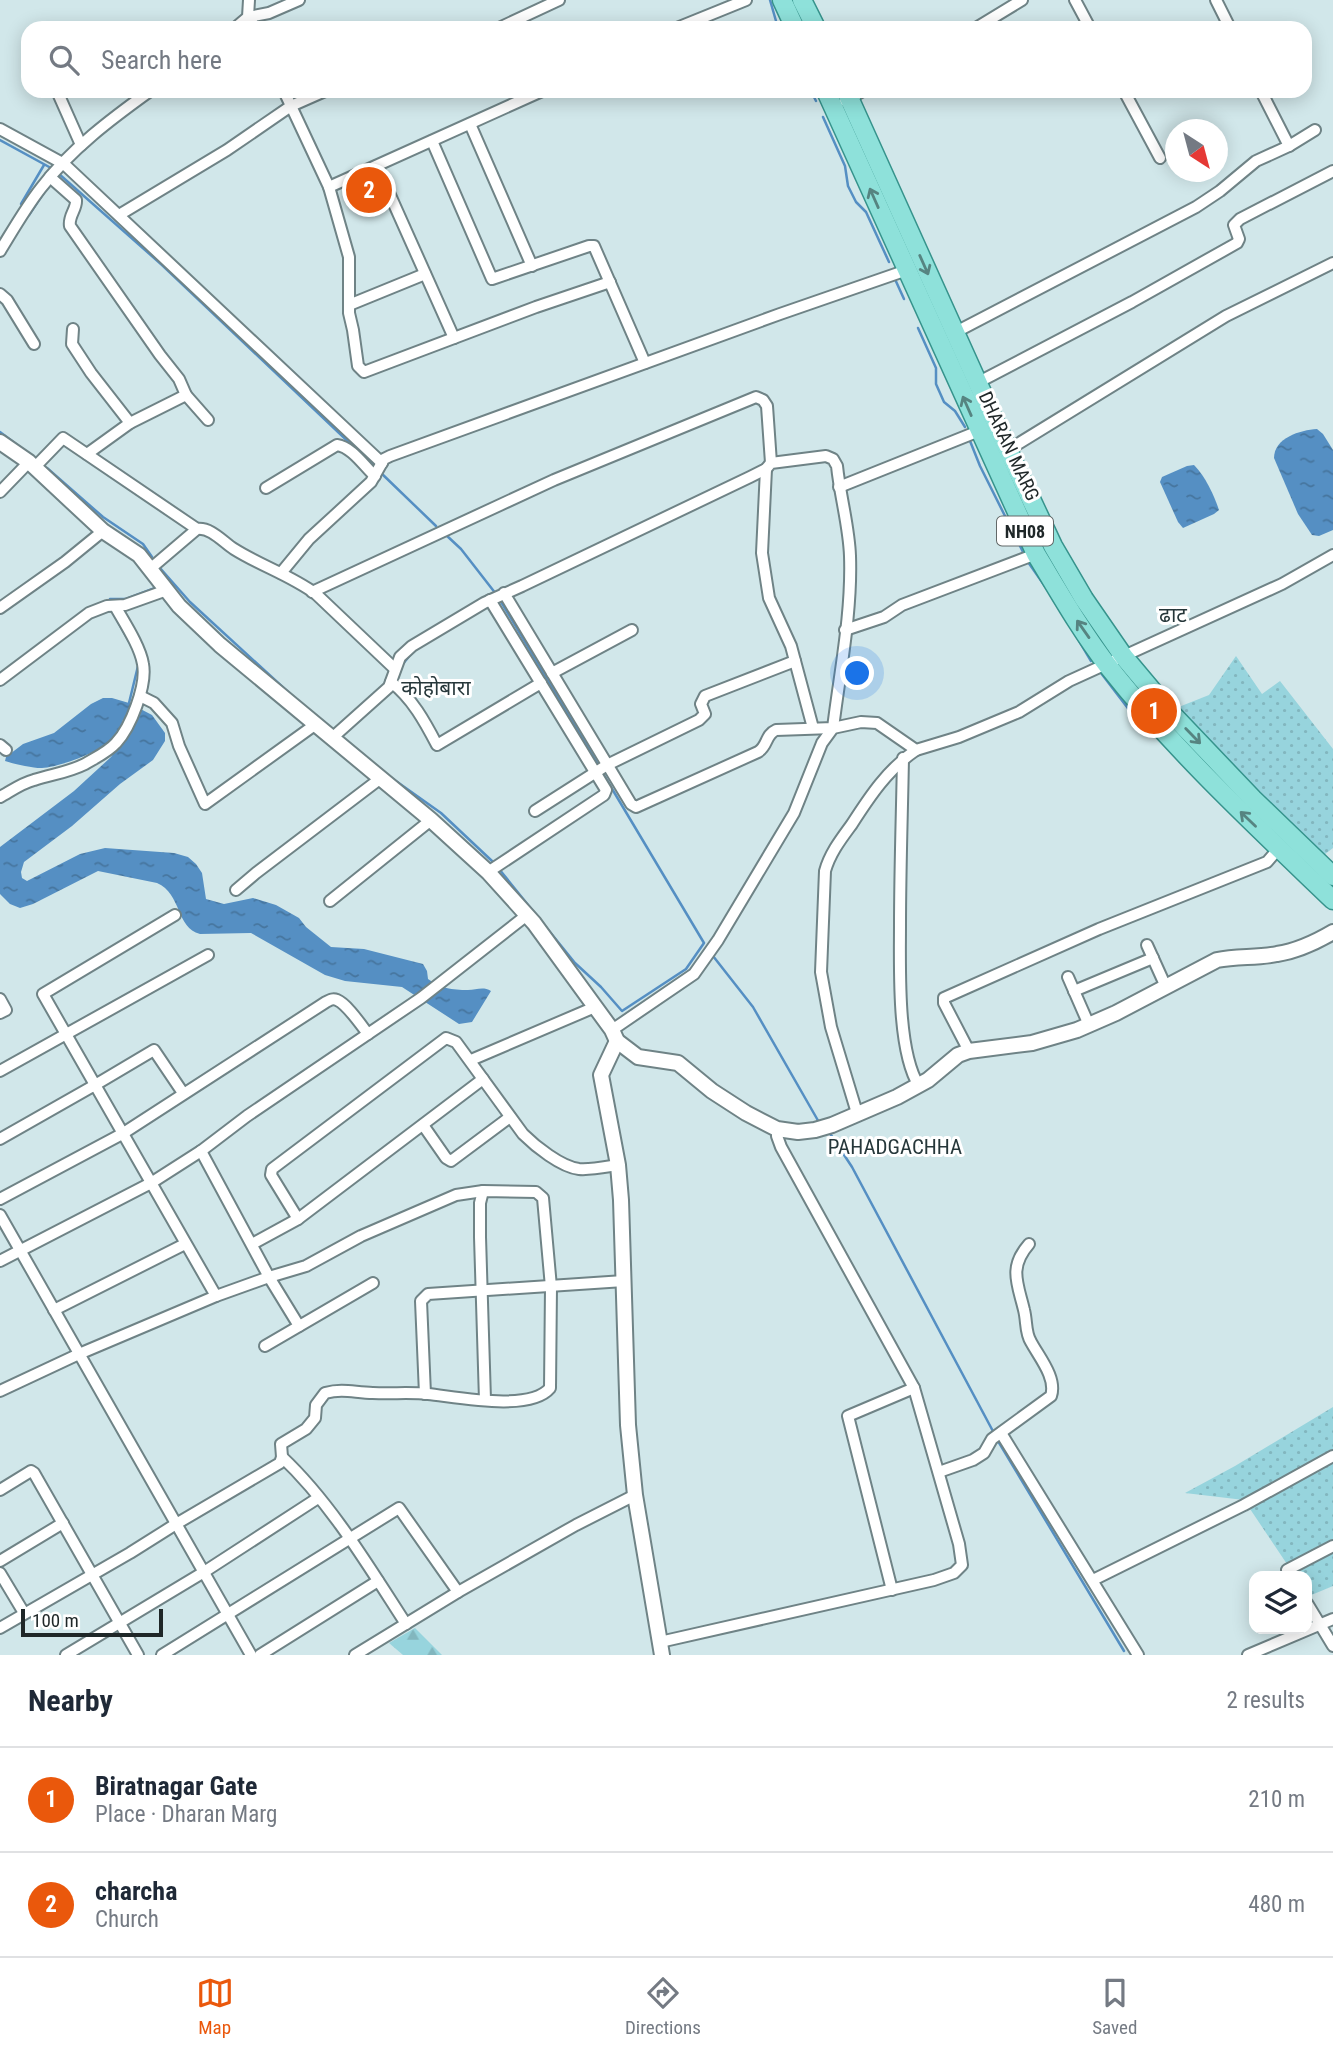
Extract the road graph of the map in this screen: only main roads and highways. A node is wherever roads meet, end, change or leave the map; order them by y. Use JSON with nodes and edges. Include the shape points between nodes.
{"nodes":[{"id":1,"x":782,"y":0,"type":"edge"},
{"id":2,"x":802,"y":0,"type":"edge"},
{"id":3,"x":792,"y":21,"type":"edge"},
{"id":4,"x":812,"y":21,"type":"edge"},
{"id":5,"x":855,"y":98,"type":"edge"},
{"id":6,"x":830,"y":99,"type":"edge"},
{"id":7,"x":1333,"y":876,"type":"edge"},
{"id":8,"x":1333,"y":900,"type":"edge"}],
"edges":[{"from":1,"to":3,"type":"main road"},
{"from":2,"to":4,"type":"main road"},
{"from":5,"to":7,"type":"main road","name":"DHARAN MARG","number":"NH08","one_way":true,"via":[[954,333],[1053,547],[1084,599],[1171,713]]},
{"from":8,"to":6,"type":"main road","name":"DHARAN MARG","number":"NH08","one_way":true,"via":[[1156,723],[1107,665],[1068,607],[1036,554]]}]}
